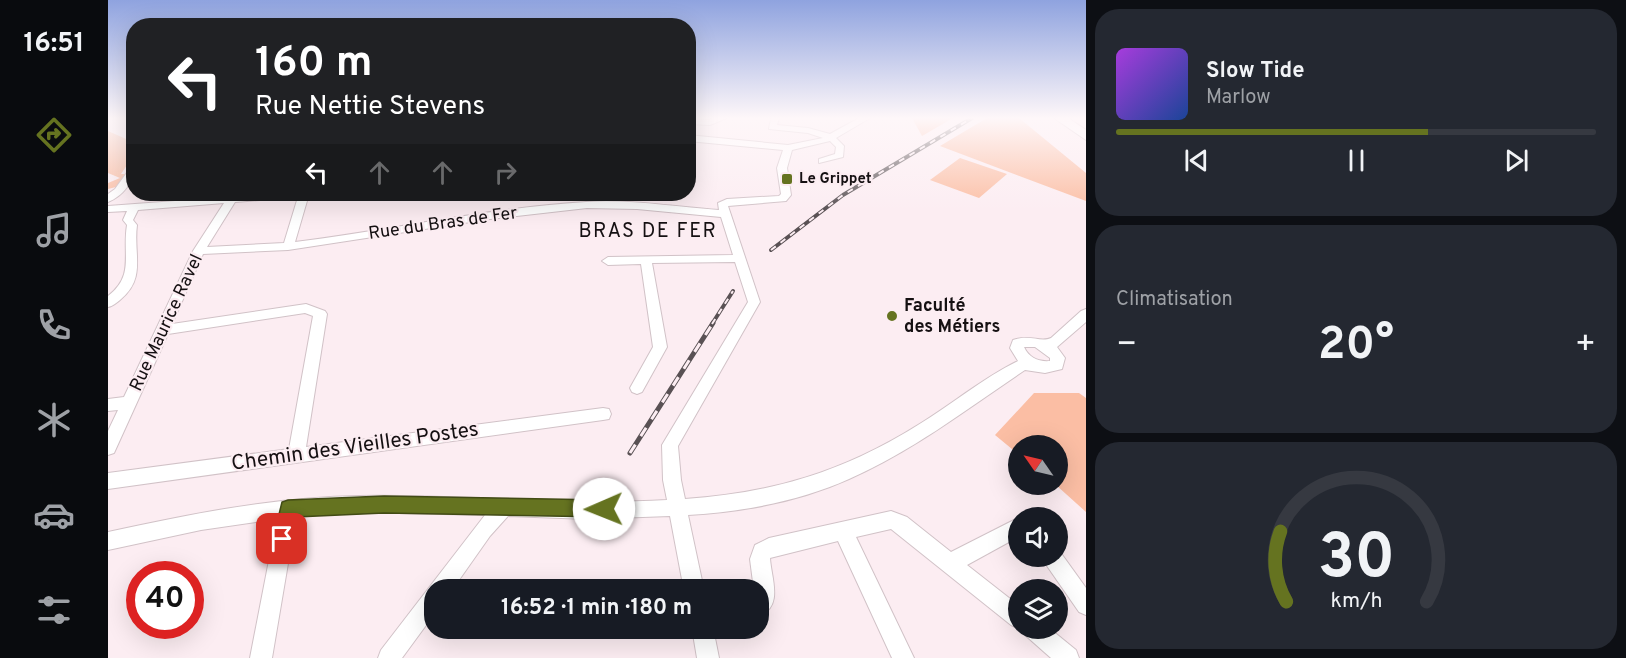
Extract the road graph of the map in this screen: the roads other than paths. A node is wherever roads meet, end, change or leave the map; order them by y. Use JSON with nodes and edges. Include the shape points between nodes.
{"nodes":[{"id":1,"x":788,"y":148,"type":"edge"},
{"id":2,"x":840,"y":149,"type":"edge"},
{"id":3,"x":822,"y":161,"type":"dead end"},
{"id":4,"x":126,"y":181,"type":"edge"},
{"id":5,"x":108,"y":199,"type":"edge"},
{"id":6,"x":188,"y":201,"type":"edge"},
{"id":7,"x":230,"y":201,"type":"edge"},
{"id":8,"x":302,"y":201,"type":"edge"},
{"id":9,"x":160,"y":206,"type":"junction"},
{"id":10,"x":134,"y":208,"type":"junction"},
{"id":11,"x":108,"y":209,"type":"edge"},
{"id":12,"x":121,"y":209,"type":"junction"},
{"id":13,"x":723,"y":213,"type":"junction"},
{"id":14,"x":132,"y":225,"type":"junction"},
{"id":15,"x":288,"y":247,"type":"junction"},
{"id":16,"x":199,"y":251,"type":"junction"},
{"id":17,"x":741,"y":258,"type":"junction"},
{"id":18,"x":646,"y":260,"type":"junction"},
{"id":19,"x":608,"y":261,"type":"dead end"},
{"id":20,"x":108,"y":303,"type":"edge"},
{"id":21,"x":1086,"y":314,"type":"edge"},
{"id":22,"x":162,"y":330,"type":"junction"},
{"id":23,"x":1046,"y":346,"type":"junction"},
{"id":24,"x":1030,"y":363,"type":"junction"},
{"id":25,"x":637,"y":388,"type":"dead end"},
{"id":26,"x":130,"y":402,"type":"junction"},
{"id":27,"x":108,"y":405,"type":"edge"},
{"id":28,"x":603,"y":414,"type":"dead end"},
{"id":29,"x":108,"y":448,"type":"edge"},
{"id":30,"x":296,"y":455,"type":"junction"},
{"id":31,"x":108,"y":481,"type":"edge"},
{"id":32,"x":505,"y":507,"type":"junction"},
{"id":33,"x":288,"y":508,"type":"junction"},
{"id":34,"x":678,"y":508,"type":"junction"},
{"id":35,"x":844,"y":532,"type":"junction"},
{"id":36,"x":1008,"y":532,"type":"edge"},
{"id":37,"x":108,"y":541,"type":"edge"},
{"id":38,"x":955,"y":566,"type":"junction"},
{"id":39,"x":1060,"y":567,"type":"edge"},
{"id":40,"x":448,"y":579,"type":"edge"},
{"id":41,"x":692,"y":579,"type":"edge"},
{"id":42,"x":763,"y":579,"type":"edge"},
{"id":43,"x":1086,"y":605,"type":"edge"},
{"id":44,"x":1008,"y":610,"type":"edge"},
{"id":45,"x":424,"y":611,"type":"edge"},
{"id":46,"x":704,"y":639,"type":"edge"},
{"id":47,"x":1045,"y":639,"type":"edge"},
{"id":48,"x":261,"y":658,"type":"edge"},
{"id":49,"x":389,"y":658,"type":"edge"},
{"id":50,"x":708,"y":658,"type":"edge"},
{"id":51,"x":903,"y":658,"type":"edge"},
{"id":52,"x":1068,"y":658,"type":"edge"}],
"edges":[{"from":1,"to":13,"type":"street","via":[[782,168],[786,195],[782,199],[727,202],[722,205]]},
{"from":2,"to":3,"type":"street","via":[[840,155]]},
{"from":4,"to":5,"type":"street"},
{"from":5,"to":12,"type":"street"},
{"from":6,"to":9,"type":"street"},
{"from":7,"to":16,"type":"street","name":"Rue Maurice Ravel"},
{"from":8,"to":15,"type":"street"},
{"from":9,"to":10,"type":"street"},
{"from":9,"to":14,"type":"street"},
{"from":10,"to":12,"type":"street"},
{"from":10,"to":14,"type":"street","via":[[128,219]]},
{"from":11,"to":12,"type":"street"},
{"from":13,"to":15,"type":"street","name":"Rue du Bras de Fer","via":[[589,205]]},
{"from":13,"to":17,"type":"street"},
{"from":14,"to":20,"type":"street","via":[[133,274],[127,287]]},
{"from":15,"to":16,"type":"street","name":"Rue du Bras de Fer"},
{"from":16,"to":22,"type":"street","name":"Rue Maurice Ravel"},
{"from":17,"to":18,"type":"street"},
{"from":17,"to":34,"type":"street","via":[[754,302],[670,446]]},
{"from":18,"to":19,"type":"street"},
{"from":18,"to":25,"type":"street","via":[[660,347]]},
{"from":21,"to":23,"type":"street","via":[[1056,342]]},
{"from":22,"to":26,"type":"street","name":"Rue Maurice Ravel"},
{"from":22,"to":30,"type":"street","via":[[306,308],[317,311],[320,314]]},
{"from":23,"to":24,"type":"street","via":[[1056,354],[1057,365],[1042,367]]},
{"from":23,"to":24,"type":"street","via":[[1026,341],[1018,344],[1018,352]]},
{"from":24,"to":34,"type":"street","via":[[1021,365],[908,438],[829,479],[778,494]]},
{"from":26,"to":27,"type":"street"},
{"from":26,"to":29,"type":"street","name":"Rue Maurice Ravel"},
{"from":28,"to":30,"type":"street","name":"Chemin des Vieilles Postes"},
{"from":30,"to":31,"type":"street","name":"Chemin des Vieilles Postes"},
{"from":32,"to":33,"type":"street","via":[[356,504]]},
{"from":32,"to":34,"type":"street"},
{"from":32,"to":40,"type":"street"},
{"from":33,"to":37,"type":"street"},
{"from":33,"to":48,"type":"street"},
{"from":34,"to":41,"type":"street"},
{"from":35,"to":38,"type":"street","via":[[891,520]]},
{"from":35,"to":42,"type":"street","via":[[769,547],[760,559]]},
{"from":35,"to":51,"type":"street"},
{"from":36,"to":38,"type":"street","via":[[958,559]]},
{"from":38,"to":44,"type":"street"},
{"from":39,"to":43,"type":"street"},
{"from":45,"to":49,"type":"street"},
{"from":46,"to":50,"type":"street"},
{"from":47,"to":52,"type":"street"}]}
